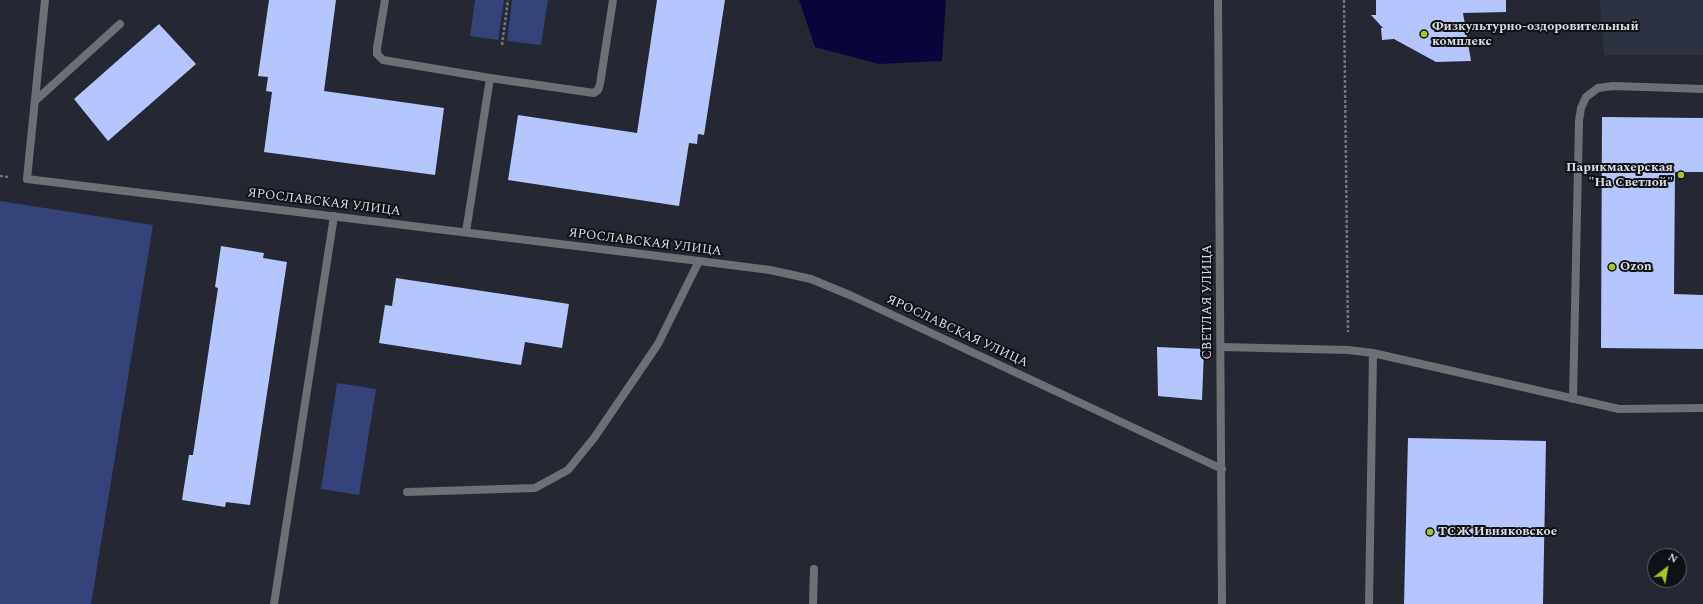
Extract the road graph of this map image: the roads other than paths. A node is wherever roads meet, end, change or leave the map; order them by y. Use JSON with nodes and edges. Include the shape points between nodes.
{"nodes":[{"id":1,"x":45,"y":0,"type":"edge"},
{"id":2,"x":385,"y":0,"type":"edge"},
{"id":3,"x":613,"y":0,"type":"edge"},
{"id":4,"x":1218,"y":0,"type":"edge"},
{"id":5,"x":120,"y":24,"type":"dead end"},
{"id":6,"x":490,"y":78,"type":"junction"},
{"id":7,"x":1703,"y":89,"type":"edge"},
{"id":8,"x":35,"y":101,"type":"junction"},
{"id":9,"x":334,"y":216,"type":"junction"},
{"id":10,"x":466,"y":232,"type":"junction"},
{"id":11,"x":699,"y":261,"type":"junction"},
{"id":12,"x":1221,"y":347,"type":"junction"},
{"id":13,"x":1373,"y":352,"type":"junction"},
{"id":14,"x":1573,"y":399,"type":"junction"},
{"id":15,"x":1703,"y":408,"type":"edge"},
{"id":16,"x":1222,"y":469,"type":"junction"},
{"id":17,"x":408,"y":492,"type":"dead end"},
{"id":18,"x":814,"y":569,"type":"dead end"},
{"id":19,"x":274,"y":604,"type":"edge"},
{"id":20,"x":813,"y":604,"type":"edge"},
{"id":21,"x":1222,"y":604,"type":"edge"},
{"id":22,"x":1369,"y":604,"type":"edge"}],
"edges":[{"from":1,"to":8,"type":"street"},
{"from":2,"to":6,"type":"street","via":[[377,48],[377,54],[383,60]]},
{"from":3,"to":6,"type":"street","via":[[600,84],[594,93]]},
{"from":4,"to":12,"type":"street","name":"СВЕТЛАЯ УЛИЦА"},
{"from":5,"to":8,"type":"street"},
{"from":6,"to":10,"type":"street"},
{"from":7,"to":14,"type":"street","via":[[1613,86],[1598,88],[1586,97],[1581,108]]},
{"from":8,"to":9,"type":"street","name":"ЯРОСЛАВСКАЯ УЛИЦА","via":[[27,179]]},
{"from":9,"to":10,"type":"street","name":"ЯРОСЛАВСКАЯ УЛИЦА"},
{"from":9,"to":19,"type":"street"},
{"from":10,"to":11,"type":"street","name":"ЯРОСЛАВСКАЯ УЛИЦА"},
{"from":11,"to":16,"type":"street","name":"ЯРОСЛАВСКАЯ УЛИЦА","via":[[770,270],[818,282]]},
{"from":11,"to":17,"type":"street","via":[[658,344],[594,438],[568,470],[535,488]]},
{"from":12,"to":13,"type":"street"},
{"from":12,"to":16,"type":"street","name":"СВЕТЛАЯ УЛИЦА"},
{"from":13,"to":14,"type":"street"},
{"from":13,"to":22,"type":"street"},
{"from":14,"to":15,"type":"street","via":[[1619,409]]},
{"from":16,"to":21,"type":"street","name":"СВЕТЛАЯ УЛИЦА"},
{"from":18,"to":20,"type":"street"}]}
